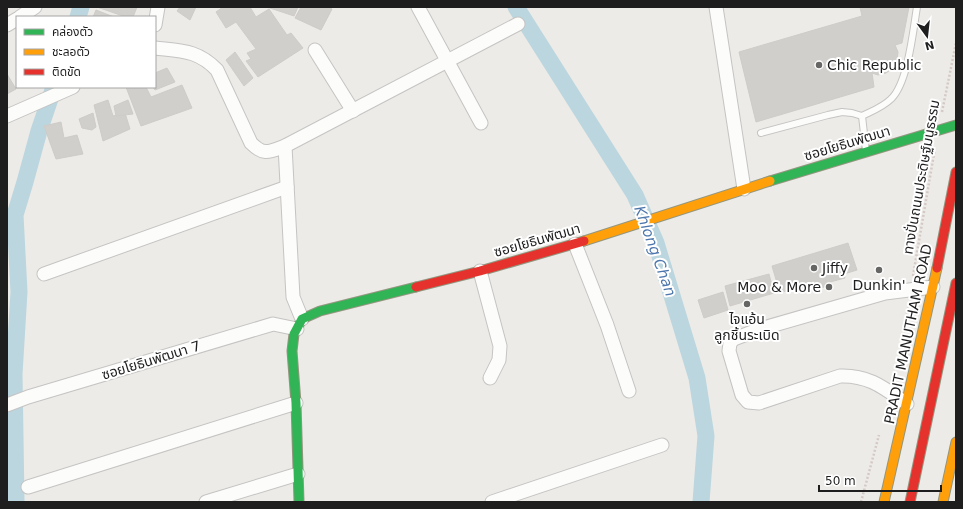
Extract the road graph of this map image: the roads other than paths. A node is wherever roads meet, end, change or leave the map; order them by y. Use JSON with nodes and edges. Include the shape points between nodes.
{"nodes":[{"id":1,"x":35,"y":7,"type":"edge"},
{"id":2,"x":158,"y":7,"type":"edge"},
{"id":3,"x":418,"y":7,"type":"edge"},
{"id":4,"x":716,"y":7,"type":"edge"},
{"id":5,"x":917,"y":7,"type":"edge"},
{"id":6,"x":22,"y":16,"type":"edge"},
{"id":7,"x":156,"y":19,"type":"edge"},
{"id":8,"x":16,"y":20,"type":"edge"},
{"id":9,"x":518,"y":24,"type":"dead end"},
{"id":10,"x":7,"y":25,"type":"edge"},
{"id":11,"x":156,"y":48,"type":"edge"},
{"id":12,"x":315,"y":50,"type":"dead end"},
{"id":13,"x":446,"y":62,"type":"junction"},
{"id":14,"x":70,"y":89,"type":"edge"},
{"id":15,"x":353,"y":111,"type":"junction"},
{"id":16,"x":7,"y":116,"type":"edge"},
{"id":17,"x":862,"y":116,"type":"junction"},
{"id":18,"x":481,"y":123,"type":"dead end"},
{"id":19,"x":956,"y":125,"type":"edge"},
{"id":20,"x":761,"y":133,"type":"dead end"},
{"id":21,"x":285,"y":146,"type":"junction"},
{"id":22,"x":866,"y":152,"type":"junction"},
{"id":23,"x":956,"y":172,"type":"edge"},
{"id":24,"x":287,"y":187,"type":"junction"},
{"id":25,"x":744,"y":189,"type":"junction"},
{"id":26,"x":575,"y":244,"type":"junction"},
{"id":27,"x":480,"y":271,"type":"junction"},
{"id":28,"x":44,"y":274,"type":"dead end"},
{"id":29,"x":956,"y":283,"type":"edge"},
{"id":30,"x":933,"y":287,"type":"junction"},
{"id":31,"x":299,"y":324,"type":"junction"},
{"id":32,"x":490,"y":378,"type":"dead end"},
{"id":33,"x":629,"y":391,"type":"dead end"},
{"id":34,"x":296,"y":403,"type":"junction"},
{"id":35,"x":907,"y":404,"type":"junction"},
{"id":36,"x":7,"y":405,"type":"edge"},
{"id":37,"x":956,"y":442,"type":"edge"},
{"id":38,"x":662,"y":445,"type":"dead end"},
{"id":39,"x":298,"y":474,"type":"junction"},
{"id":40,"x":28,"y":487,"type":"dead end"},
{"id":41,"x":206,"y":502,"type":"edge"},
{"id":42,"x":299,"y":502,"type":"edge"},
{"id":43,"x":492,"y":502,"type":"edge"},
{"id":44,"x":884,"y":502,"type":"edge"},
{"id":45,"x":910,"y":502,"type":"edge"},
{"id":46,"x":943,"y":502,"type":"edge"}],
"edges":[{"from":1,"to":6,"type":"street"},
{"from":2,"to":7,"type":"street"},
{"from":3,"to":13,"type":"street"},
{"from":4,"to":25,"type":"street"},
{"from":5,"to":17,"type":"lane","via":[[905,74],[900,86],[892,98]]},
{"from":8,"to":10,"type":"street"},
{"from":9,"to":13,"type":"street"},
{"from":11,"to":21,"type":"street","via":[[195,53],[209,61],[217,70],[251,143],[264,152],[272,152]]},
{"from":12,"to":15,"type":"street"},
{"from":13,"to":15,"type":"street"},
{"from":13,"to":18,"type":"street"},
{"from":14,"to":16,"type":"street"},
{"from":15,"to":21,"type":"street"},
{"from":17,"to":20,"type":"lane","via":[[842,112],[828,114]]},
{"from":17,"to":22,"type":"lane"},
{"from":19,"to":22,"type":"main road","name":"ซอยโยธินพัฒนา"},
{"from":21,"to":24,"type":"street"},
{"from":22,"to":25,"type":"main road","name":"ซอยโยธินพัฒนา"},
{"from":23,"to":30,"type":"main road","name":"PRADIT MANUTHAM ROAD"},
{"from":24,"to":28,"type":"street"},
{"from":24,"to":31,"type":"street","via":[[293,297]]},
{"from":25,"to":26,"type":"main road","name":"ซอยโยธินพัฒนา"},
{"from":26,"to":27,"type":"main road","name":"ซอยโยธินพัฒนา"},
{"from":26,"to":33,"type":"street","via":[[607,325]]},
{"from":27,"to":31,"type":"main road","name":"ซอยโยธินพัฒนา","via":[[320,311]]},
{"from":27,"to":32,"type":"street","via":[[500,346],[499,360]]},
{"from":29,"to":45,"type":"main road"},
{"from":30,"to":35,"type":"main road","name":"PRADIT MANUTHAM ROAD"},
{"from":30,"to":35,"type":"street","via":[[885,293],[760,329],[734,338],[730,343],[742,394],[748,402],[759,402],[840,376],[850,376],[879,384]]},
{"from":31,"to":34,"type":"main road","via":[[294,334],[292,351]]},
{"from":31,"to":36,"type":"street","name":"ซอยโยธินพัฒนา 7","via":[[273,324]]},
{"from":34,"to":39,"type":"main road"},
{"from":34,"to":40,"type":"street"},
{"from":35,"to":44,"type":"main road","name":"PRADIT MANUTHAM ROAD"},
{"from":37,"to":46,"type":"main road"},
{"from":38,"to":43,"type":"street"},
{"from":39,"to":41,"type":"street"},
{"from":39,"to":42,"type":"main road"}]}
